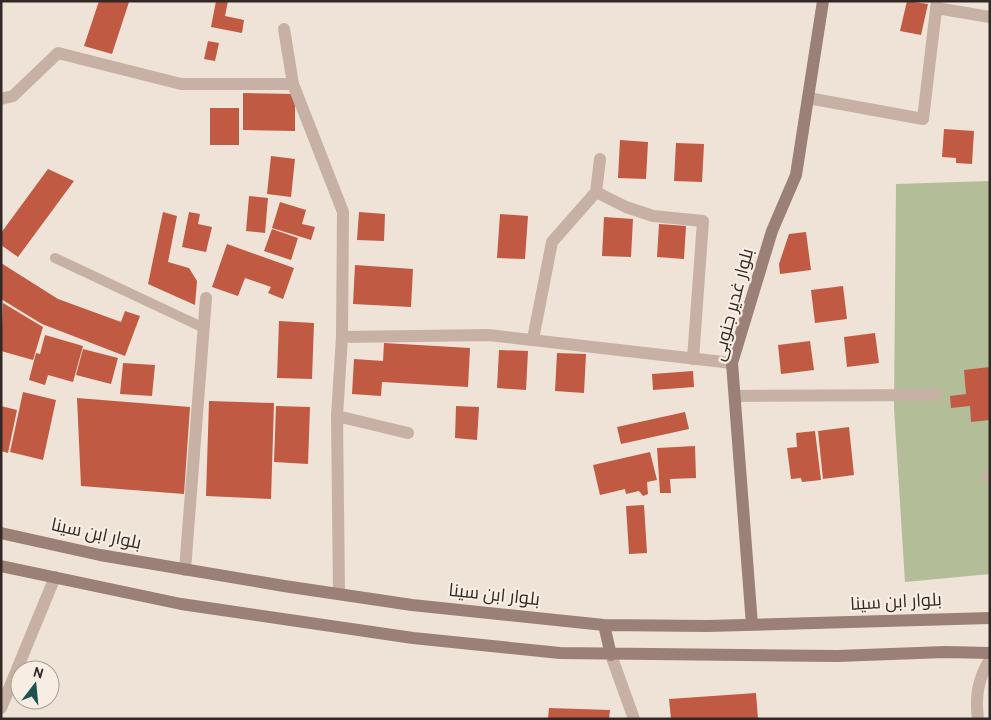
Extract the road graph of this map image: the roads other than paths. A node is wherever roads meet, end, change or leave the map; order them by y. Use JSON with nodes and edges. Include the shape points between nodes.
{"nodes":[{"id":1,"x":823,"y":1,"type":"edge"},
{"id":2,"x":937,"y":5,"type":"edge"},
{"id":3,"x":990,"y":17,"type":"edge"},
{"id":4,"x":284,"y":29,"type":"dead end"},
{"id":5,"x":293,"y":84,"type":"junction"},
{"id":6,"x":808,"y":98,"type":"junction"},
{"id":7,"x":1,"y":99,"type":"edge"},
{"id":8,"x":600,"y":160,"type":"dead end"},
{"id":9,"x":596,"y":192,"type":"junction"},
{"id":10,"x":55,"y":258,"type":"dead end"},
{"id":11,"x":206,"y":298,"type":"dead end"},
{"id":12,"x":204,"y":328,"type":"junction"},
{"id":13,"x":342,"y":337,"type":"junction"},
{"id":14,"x":534,"y":339,"type":"junction"},
{"id":15,"x":693,"y":359,"type":"junction"},
{"id":16,"x":732,"y":363,"type":"junction"},
{"id":17,"x":937,"y":395,"type":"dead end"},
{"id":18,"x":735,"y":396,"type":"junction"},
{"id":19,"x":337,"y":416,"type":"junction"},
{"id":20,"x":408,"y":433,"type":"dead end"},
{"id":21,"x":1,"y":533,"type":"edge"},
{"id":22,"x":1,"y":566,"type":"edge"},
{"id":23,"x":185,"y":570,"type":"junction"},
{"id":24,"x":55,"y":577,"type":"junction"},
{"id":25,"x":339,"y":594,"type":"junction"},
{"id":26,"x":990,"y":618,"type":"edge"},
{"id":27,"x":604,"y":625,"type":"junction"},
{"id":28,"x":752,"y":625,"type":"junction"},
{"id":29,"x":990,"y":653,"type":"edge"},
{"id":30,"x":611,"y":655,"type":"junction"},
{"id":31,"x":990,"y":659,"type":"edge"},
{"id":32,"x":1,"y":708,"type":"edge"},
{"id":33,"x":634,"y":719,"type":"edge"},
{"id":34,"x":978,"y":719,"type":"edge"}],
"edges":[{"from":1,"to":6,"type":"main road","name":"بلوار غدیر جنوبی"},
{"from":2,"to":3,"type":"street"},
{"from":2,"to":6,"type":"street","via":[[923,118]]},
{"from":4,"to":5,"type":"street"},
{"from":5,"to":7,"type":"street","via":[[181,84],[58,53],[12,96]]},
{"from":5,"to":13,"type":"street","via":[[343,212]]},
{"from":6,"to":16,"type":"main road","name":"بلوار غدیر جنوبی","via":[[796,175],[772,231]]},
{"from":8,"to":9,"type":"street"},
{"from":9,"to":14,"type":"street","via":[[552,242]]},
{"from":9,"to":15,"type":"street","via":[[653,216],[703,221]]},
{"from":10,"to":12,"type":"lane"},
{"from":11,"to":12,"type":"street"},
{"from":12,"to":23,"type":"street"},
{"from":13,"to":14,"type":"street","via":[[455,334]]},
{"from":13,"to":19,"type":"street"},
{"from":14,"to":15,"type":"street"},
{"from":15,"to":16,"type":"street"},
{"from":16,"to":18,"type":"main road","name":"بلوار غدیر جنوبی"},
{"from":17,"to":18,"type":"street"},
{"from":18,"to":28,"type":"main road","name":"بلوار غدیر جنوبی"},
{"from":19,"to":20,"type":"street"},
{"from":19,"to":25,"type":"street"},
{"from":21,"to":23,"type":"main road","name":"بلوار ابن سینا"},
{"from":22,"to":24,"type":"main road"},
{"from":23,"to":25,"type":"main road","name":"بلوار ابن سینا"},
{"from":24,"to":30,"type":"main road","via":[[181,604],[413,638]]},
{"from":24,"to":32,"type":"street"},
{"from":25,"to":27,"type":"main road","name":"بلوار ابن سینا"},
{"from":26,"to":28,"type":"main road","name":"بلوار ابن سینا"},
{"from":27,"to":28,"type":"main road","name":"بلوار ابن سینا"},
{"from":27,"to":30,"type":"main road"},
{"from":29,"to":30,"type":"main road"},
{"from":30,"to":33,"type":"street"},
{"from":31,"to":34,"type":"street","via":[[981,674],[975,699]]}]}
